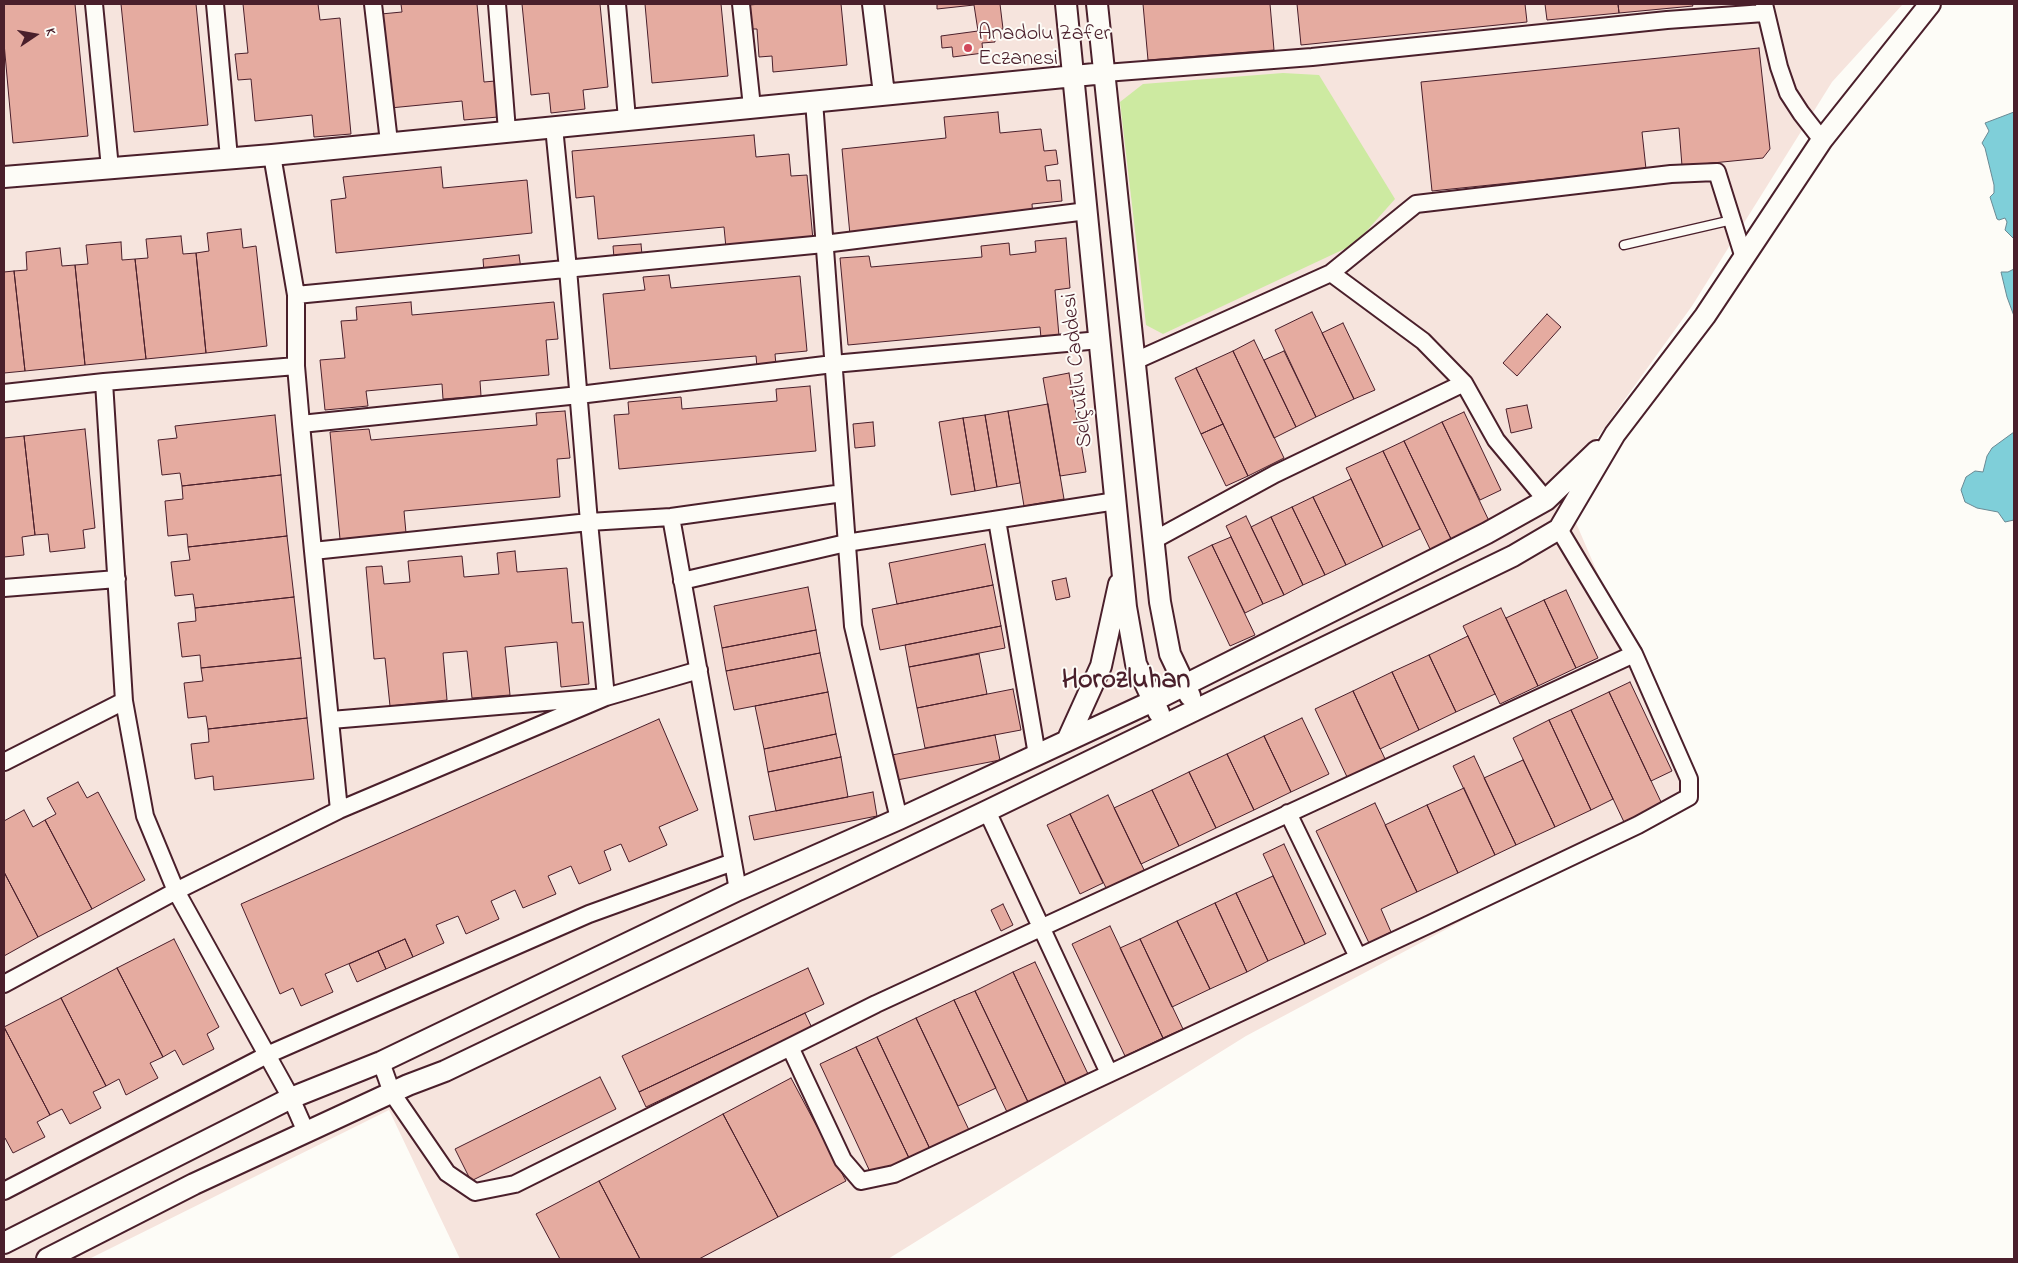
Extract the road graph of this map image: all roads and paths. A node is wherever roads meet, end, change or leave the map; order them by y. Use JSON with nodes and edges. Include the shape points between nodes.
{"nodes":[{"id":1,"x":94,"y":4,"type":"edge"},
{"id":2,"x":215,"y":4,"type":"edge"},
{"id":3,"x":373,"y":4,"type":"edge"},
{"id":4,"x":497,"y":4,"type":"edge"},
{"id":5,"x":617,"y":4,"type":"edge"},
{"id":6,"x":740,"y":4,"type":"edge"},
{"id":7,"x":873,"y":4,"type":"edge"},
{"id":8,"x":1066,"y":4,"type":"edge"},
{"id":9,"x":1097,"y":4,"type":"edge"},
{"id":10,"x":1930,"y":4,"type":"edge"},
{"id":11,"x":1764,"y":8,"type":"edge"},
{"id":12,"x":1105,"y":73,"type":"junction"},
{"id":13,"x":1074,"y":76,"type":"junction"},
{"id":14,"x":884,"y":94,"type":"junction"},
{"id":15,"x":814,"y":101,"type":"junction"},
{"id":16,"x":752,"y":107,"type":"junction"},
{"id":17,"x":627,"y":119,"type":"junction"},
{"id":18,"x":554,"y":127,"type":"junction"},
{"id":19,"x":507,"y":131,"type":"junction"},
{"id":20,"x":1822,"y":140,"type":"junction"},
{"id":21,"x":389,"y":142,"type":"junction"},
{"id":22,"x":272,"y":155,"type":"junction"},
{"id":23,"x":229,"y":158,"type":"junction"},
{"id":24,"x":110,"y":168,"type":"junction"},
{"id":25,"x":4,"y":178,"type":"edge"},
{"id":26,"x":1087,"y":211,"type":"junction"},
{"id":27,"x":1732,"y":220,"type":"junction"},
{"id":28,"x":824,"y":244,"type":"junction"},
{"id":29,"x":1624,"y":245,"type":"dead end"},
{"id":30,"x":1744,"y":258,"type":"junction"},
{"id":31,"x":568,"y":269,"type":"junction"},
{"id":32,"x":1331,"y":273,"type":"junction"},
{"id":33,"x":296,"y":295,"type":"junction"},
{"id":34,"x":1100,"y":340,"type":"junction"},
{"id":35,"x":1135,"y":361,"type":"junction"},
{"id":36,"x":833,"y":364,"type":"junction"},
{"id":37,"x":296,"y":366,"type":"junction"},
{"id":38,"x":104,"y":382,"type":"junction"},
{"id":39,"x":1464,"y":383,"type":"junction"},
{"id":40,"x":4,"y":393,"type":"edge"},
{"id":41,"x":579,"y":395,"type":"junction"},
{"id":42,"x":301,"y":424,"type":"junction"},
{"id":43,"x":1615,"y":434,"type":"junction"},
{"id":44,"x":843,"y":494,"type":"junction"},
{"id":45,"x":1546,"y":500,"type":"junction"},
{"id":46,"x":1116,"y":501,"type":"junction"},
{"id":47,"x":671,"y":517,"type":"junction"},
{"id":48,"x":997,"y":520,"type":"junction"},
{"id":49,"x":588,"y":522,"type":"junction"},
{"id":50,"x":1559,"y":529,"type":"junction"},
{"id":51,"x":1154,"y":540,"type":"junction"},
{"id":52,"x":846,"y":543,"type":"junction"},
{"id":53,"x":312,"y":551,"type":"junction"},
{"id":54,"x":1123,"y":568,"type":"junction"},
{"id":55,"x":117,"y":579,"type":"junction"},
{"id":56,"x":682,"y":581,"type":"junction"},
{"id":57,"x":4,"y":588,"type":"edge"},
{"id":58,"x":1634,"y":654,"type":"junction"},
{"id":59,"x":699,"y":670,"type":"junction"},
{"id":60,"x":1184,"y":685,"type":"junction"},
{"id":61,"x":606,"y":697,"type":"junction"},
{"id":62,"x":124,"y":701,"type":"junction"},
{"id":63,"x":1153,"y":701,"type":"junction"},
{"id":64,"x":1196,"y":709,"type":"junction"},
{"id":65,"x":331,"y":720,"type":"junction"},
{"id":66,"x":1165,"y":724,"type":"junction"},
{"id":67,"x":1067,"y":741,"type":"junction"},
{"id":68,"x":1037,"y":755,"type":"junction"},
{"id":69,"x":4,"y":762,"type":"edge"},
{"id":70,"x":339,"y":810,"type":"junction"},
{"id":71,"x":987,"y":811,"type":"junction"},
{"id":72,"x":1288,"y":813,"type":"junction"},
{"id":73,"x":899,"y":819,"type":"junction"},
{"id":74,"x":733,"y":862,"type":"junction"},
{"id":75,"x":176,"y":890,"type":"junction"},
{"id":76,"x":738,"y":890,"type":"junction"},
{"id":77,"x":1040,"y":928,"type":"junction"},
{"id":78,"x":1358,"y":957,"type":"junction"},
{"id":79,"x":4,"y":984,"type":"edge"},
{"id":80,"x":790,"y":1047,"type":"junction"},
{"id":81,"x":267,"y":1055,"type":"junction"},
{"id":82,"x":381,"y":1062,"type":"junction"},
{"id":83,"x":1109,"y":1073,"type":"junction"},
{"id":84,"x":392,"y":1093,"type":"junction"},
{"id":85,"x":291,"y":1098,"type":"junction"},
{"id":86,"x":306,"y":1132,"type":"junction"},
{"id":87,"x":4,"y":1191,"type":"edge"},
{"id":88,"x":4,"y":1243,"type":"edge"},
{"id":89,"x":47,"y":1259,"type":"edge"}],
"edges":[{"from":1,"to":24,"type":"street"},
{"from":2,"to":23,"type":"street"},
{"from":3,"to":21,"type":"street"},
{"from":4,"to":19,"type":"street"},
{"from":5,"to":17,"type":"street"},
{"from":6,"to":16,"type":"street"},
{"from":7,"to":14,"type":"street"},
{"from":8,"to":13,"type":"street","name":"Selçuklu Caddesi"},
{"from":9,"to":12,"type":"street"},
{"from":10,"to":20,"type":"street"},
{"from":11,"to":12,"type":"street","via":[[1312,57]]},
{"from":11,"to":20,"type":"street","via":[[1788,93]]},
{"from":12,"to":13,"type":"street"},
{"from":12,"to":35,"type":"street"},
{"from":13,"to":14,"type":"street"},
{"from":13,"to":26,"type":"street","name":"Selçuklu Caddesi"},
{"from":14,"to":15,"type":"street"},
{"from":15,"to":16,"type":"street"},
{"from":15,"to":28,"type":"street"},
{"from":16,"to":17,"type":"street"},
{"from":17,"to":18,"type":"street"},
{"from":18,"to":19,"type":"street"},
{"from":18,"to":31,"type":"street"},
{"from":19,"to":21,"type":"street"},
{"from":20,"to":30,"type":"street"},
{"from":21,"to":22,"type":"street"},
{"from":22,"to":23,"type":"street"},
{"from":22,"to":33,"type":"street"},
{"from":23,"to":24,"type":"street"},
{"from":24,"to":25,"type":"street"},
{"from":26,"to":28,"type":"street"},
{"from":26,"to":34,"type":"street","name":"Selçuklu Caddesi"},
{"from":27,"to":29,"type":"lane"},
{"from":27,"to":30,"type":"street"},
{"from":27,"to":32,"type":"street","via":[[1717,172],[1671,174],[1416,204]]},
{"from":28,"to":31,"type":"street"},
{"from":28,"to":36,"type":"street"},
{"from":30,"to":43,"type":"street","via":[[1705,316]]},
{"from":31,"to":33,"type":"street"},
{"from":31,"to":41,"type":"street"},
{"from":32,"to":35,"type":"street"},
{"from":32,"to":39,"type":"street","via":[[1423,341]]},
{"from":33,"to":37,"type":"street"},
{"from":34,"to":36,"type":"street"},
{"from":34,"to":46,"type":"street","name":"Selçuklu Caddesi"},
{"from":35,"to":51,"type":"street"},
{"from":36,"to":41,"type":"street"},
{"from":36,"to":44,"type":"street"},
{"from":37,"to":38,"type":"street"},
{"from":37,"to":42,"type":"street"},
{"from":38,"to":40,"type":"street"},
{"from":38,"to":55,"type":"street"},
{"from":39,"to":45,"type":"street","via":[[1496,440]]},
{"from":39,"to":51,"type":"street","via":[[1275,474]]},
{"from":41,"to":42,"type":"street"},
{"from":41,"to":49,"type":"street"},
{"from":42,"to":53,"type":"street"},
{"from":43,"to":45,"type":"street"},
{"from":43,"to":50,"type":"street"},
{"from":44,"to":47,"type":"street"},
{"from":44,"to":52,"type":"street"},
{"from":45,"to":60,"type":"street","via":[[1487,533]]},
{"from":46,"to":48,"type":"street"},
{"from":46,"to":54,"type":"street","name":"Selçuklu Caddesi"},
{"from":47,"to":49,"type":"street"},
{"from":47,"to":56,"type":"street"},
{"from":48,"to":52,"type":"street"},
{"from":48,"to":68,"type":"street"},
{"from":49,"to":53,"type":"street"},
{"from":49,"to":61,"type":"street"},
{"from":50,"to":58,"type":"street"},
{"from":50,"to":64,"type":"street","via":[[1513,556]]},
{"from":51,"to":60,"type":"street","via":[[1160,602],[1170,654]]},
{"from":52,"to":56,"type":"street"},
{"from":52,"to":73,"type":"street","via":[[853,626]]},
{"from":53,"to":65,"type":"street"},
{"from":54,"to":63,"type":"street","name":"Selçuklu Caddesi","via":[[1136,664]]},
{"from":54,"to":67,"type":"street","via":[[1101,666]]},
{"from":55,"to":57,"type":"street"},
{"from":55,"to":62,"type":"street"},
{"from":56,"to":59,"type":"street"},
{"from":58,"to":72,"type":"street"},
{"from":58,"to":78,"type":"street","via":[[1689,779],[1689,798]]},
{"from":59,"to":61,"type":"street"},
{"from":59,"to":74,"type":"street"},
{"from":60,"to":63,"type":"street"},
{"from":60,"to":64,"type":"street"},
{"from":61,"to":65,"type":"street"},
{"from":61,"to":70,"type":"street"},
{"from":62,"to":69,"type":"street"},
{"from":62,"to":75,"type":"street","via":[[144,816]]},
{"from":63,"to":66,"type":"street","name":"Selçuklu Caddesi"},
{"from":63,"to":67,"type":"street"},
{"from":64,"to":66,"type":"street"},
{"from":65,"to":70,"type":"street"},
{"from":66,"to":71,"type":"street"},
{"from":67,"to":68,"type":"street"},
{"from":68,"to":73,"type":"street"},
{"from":70,"to":75,"type":"street"},
{"from":71,"to":77,"type":"street"},
{"from":71,"to":84,"type":"street","via":[[445,1071]]},
{"from":72,"to":77,"type":"street"},
{"from":72,"to":78,"type":"street"},
{"from":73,"to":76,"type":"street"},
{"from":74,"to":76,"type":"street"},
{"from":74,"to":81,"type":"street","via":[[589,914]]},
{"from":75,"to":79,"type":"street"},
{"from":75,"to":81,"type":"street"},
{"from":76,"to":82,"type":"street"},
{"from":77,"to":80,"type":"street"},
{"from":77,"to":83,"type":"street"},
{"from":78,"to":83,"type":"street"},
{"from":80,"to":83,"type":"street","via":[[842,1160],[861,1180],[894,1174]]},
{"from":80,"to":84,"type":"street","via":[[515,1184],[475,1192],[447,1173]]},
{"from":81,"to":85,"type":"street"},
{"from":81,"to":87,"type":"street"},
{"from":82,"to":84,"type":"street"},
{"from":82,"to":85,"type":"street"},
{"from":84,"to":86,"type":"street"},
{"from":85,"to":86,"type":"street"},
{"from":85,"to":88,"type":"street"},
{"from":86,"to":89,"type":"street","via":[[194,1184]]}]}
